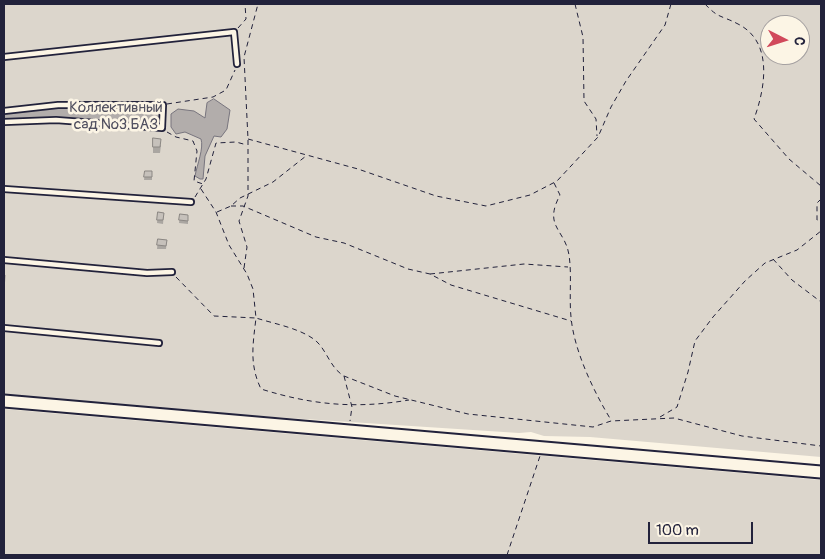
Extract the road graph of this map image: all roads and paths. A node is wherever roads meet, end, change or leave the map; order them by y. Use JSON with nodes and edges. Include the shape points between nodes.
{"nodes":[{"id":1,"x":245,"y":4,"type":"edge"},
{"id":2,"x":258,"y":4,"type":"edge"},
{"id":3,"x":575,"y":4,"type":"edge"},
{"id":4,"x":670,"y":4,"type":"edge"},
{"id":5,"x":705,"y":4,"type":"edge"},
{"id":6,"x":234,"y":32,"type":"junction"},
{"id":7,"x":4,"y":57,"type":"edge"},
{"id":8,"x":237,"y":64,"type":"joint"},
{"id":9,"x":163,"y":104,"type":"junction"},
{"id":10,"x":4,"y":111,"type":"edge"},
{"id":11,"x":4,"y":122,"type":"edge"},
{"id":12,"x":162,"y":128,"type":"junction"},
{"id":13,"x":598,"y":137,"type":"junction"},
{"id":14,"x":248,"y":139,"type":"junction"},
{"id":15,"x":248,"y":146,"type":"junction"},
{"id":16,"x":307,"y":156,"type":"junction"},
{"id":17,"x":554,"y":183,"type":"junction"},
{"id":18,"x":204,"y":184,"type":"junction"},
{"id":19,"x":821,"y":186,"type":"edge"},
{"id":20,"x":4,"y":189,"type":"edge"},
{"id":21,"x":201,"y":189,"type":"junction"},
{"id":22,"x":248,"y":196,"type":"junction"},
{"id":23,"x":821,"y":199,"type":"edge"},
{"id":24,"x":191,"y":202,"type":"joint"},
{"id":25,"x":231,"y":206,"type":"junction"},
{"id":26,"x":243,"y":206,"type":"junction"},
{"id":27,"x":216,"y":212,"type":"junction"},
{"id":28,"x":821,"y":222,"type":"edge"},
{"id":29,"x":821,"y":231,"type":"edge"},
{"id":30,"x":772,"y":259,"type":"junction"},
{"id":31,"x":4,"y":260,"type":"edge"},
{"id":32,"x":569,"y":268,"type":"junction"},
{"id":33,"x":244,"y":270,"type":"junction"},
{"id":34,"x":172,"y":272,"type":"joint"},
{"id":35,"x":430,"y":274,"type":"junction"},
{"id":36,"x":821,"y":302,"type":"edge"},
{"id":37,"x":256,"y":318,"type":"junction"},
{"id":38,"x":571,"y":321,"type":"junction"},
{"id":39,"x":4,"y":328,"type":"edge"},
{"id":40,"x":159,"y":343,"type":"dead end"},
{"id":41,"x":344,"y":376,"type":"junction"},
{"id":42,"x":410,"y":400,"type":"junction"},
{"id":43,"x":4,"y":401,"type":"edge"},
{"id":44,"x":352,"y":407,"type":"junction"},
{"id":45,"x":659,"y":418,"type":"junction"},
{"id":46,"x":612,"y":421,"type":"junction"},
{"id":47,"x":348,"y":431,"type":"junction"},
{"id":48,"x":821,"y":446,"type":"edge"},
{"id":49,"x":543,"y":448,"type":"junction"},
{"id":50,"x":821,"y":472,"type":"edge"},
{"id":51,"x":508,"y":555,"type":"edge"}],
"edges":[{"from":1,"to":6,"type":"path","via":[[246,19]]},
{"from":2,"to":14,"type":"path","via":[[244,57]]},
{"from":3,"to":13,"type":"path","via":[[583,37],[584,101],[596,119]]},
{"from":4,"to":13,"type":"path","via":[[665,25],[626,81]]},
{"from":5,"to":19,"type":"path","via":[[717,16],[749,32],[760,49],[764,67],[763,92],[754,119],[789,159]]},
{"from":6,"to":7,"type":"lane"},
{"from":6,"to":8,"type":"lane"},
{"from":8,"to":9,"type":"path","via":[[226,90],[213,97]]},
{"from":9,"to":10,"type":"lane","via":[[58,105]]},
{"from":9,"to":12,"type":"lane"},
{"from":11,"to":12,"type":"lane","via":[[56,120]]},
{"from":12,"to":18,"type":"path","via":[[176,137],[193,141],[197,151],[194,181]]},
{"from":13,"to":17,"type":"path"},
{"from":14,"to":15,"type":"path"},
{"from":14,"to":16,"type":"path"},
{"from":15,"to":18,"type":"path","via":[[236,142],[216,143]]},
{"from":15,"to":22,"type":"path"},
{"from":16,"to":17,"type":"path","via":[[358,169],[436,196],[486,206],[530,195]]},
{"from":16,"to":22,"type":"path"},
{"from":17,"to":32,"type":"path","via":[[560,195],[554,206],[554,225],[569,254]]},
{"from":18,"to":21,"type":"path"},
{"from":20,"to":24,"type":"lane"},
{"from":21,"to":24,"type":"path"},
{"from":21,"to":27,"type":"path"},
{"from":22,"to":25,"type":"path"},
{"from":22,"to":26,"type":"path"},
{"from":23,"to":28,"type":"path","via":[[817,203],[817,220]]},
{"from":25,"to":26,"type":"path"},
{"from":25,"to":27,"type":"path"},
{"from":26,"to":33,"type":"path","via":[[240,221],[247,247]]},
{"from":26,"to":35,"type":"path","via":[[316,237]]},
{"from":27,"to":33,"type":"path","via":[[229,245]]},
{"from":29,"to":30,"type":"path","via":[[797,250]]},
{"from":30,"to":36,"type":"path","via":[[792,280]]},
{"from":30,"to":45,"type":"path","via":[[745,281],[695,340],[677,407]]},
{"from":31,"to":34,"type":"lane","via":[[147,273]]},
{"from":32,"to":35,"type":"path","via":[[524,264]]},
{"from":32,"to":38,"type":"path"},
{"from":33,"to":37,"type":"path","via":[[253,289]]},
{"from":34,"to":37,"type":"path","via":[[214,316]]},
{"from":35,"to":38,"type":"path","via":[[450,285]]},
{"from":37,"to":41,"type":"path","via":[[315,340]]},
{"from":37,"to":44,"type":"path","via":[[253,372],[261,389]]},
{"from":38,"to":46,"type":"path","via":[[590,385]]},
{"from":39,"to":40,"type":"lane"},
{"from":41,"to":42,"type":"path"},
{"from":41,"to":44,"type":"path"},
{"from":42,"to":44,"type":"path"},
{"from":42,"to":46,"type":"path","via":[[468,414],[593,428]]},
{"from":43,"to":47,"type":"main road"},
{"from":44,"to":47,"type":"path"},
{"from":45,"to":46,"type":"path"},
{"from":45,"to":48,"type":"path","via":[[674,418],[742,436]]},
{"from":47,"to":49,"type":"main road"},
{"from":49,"to":50,"type":"main road"},
{"from":49,"to":51,"type":"path"}]}
